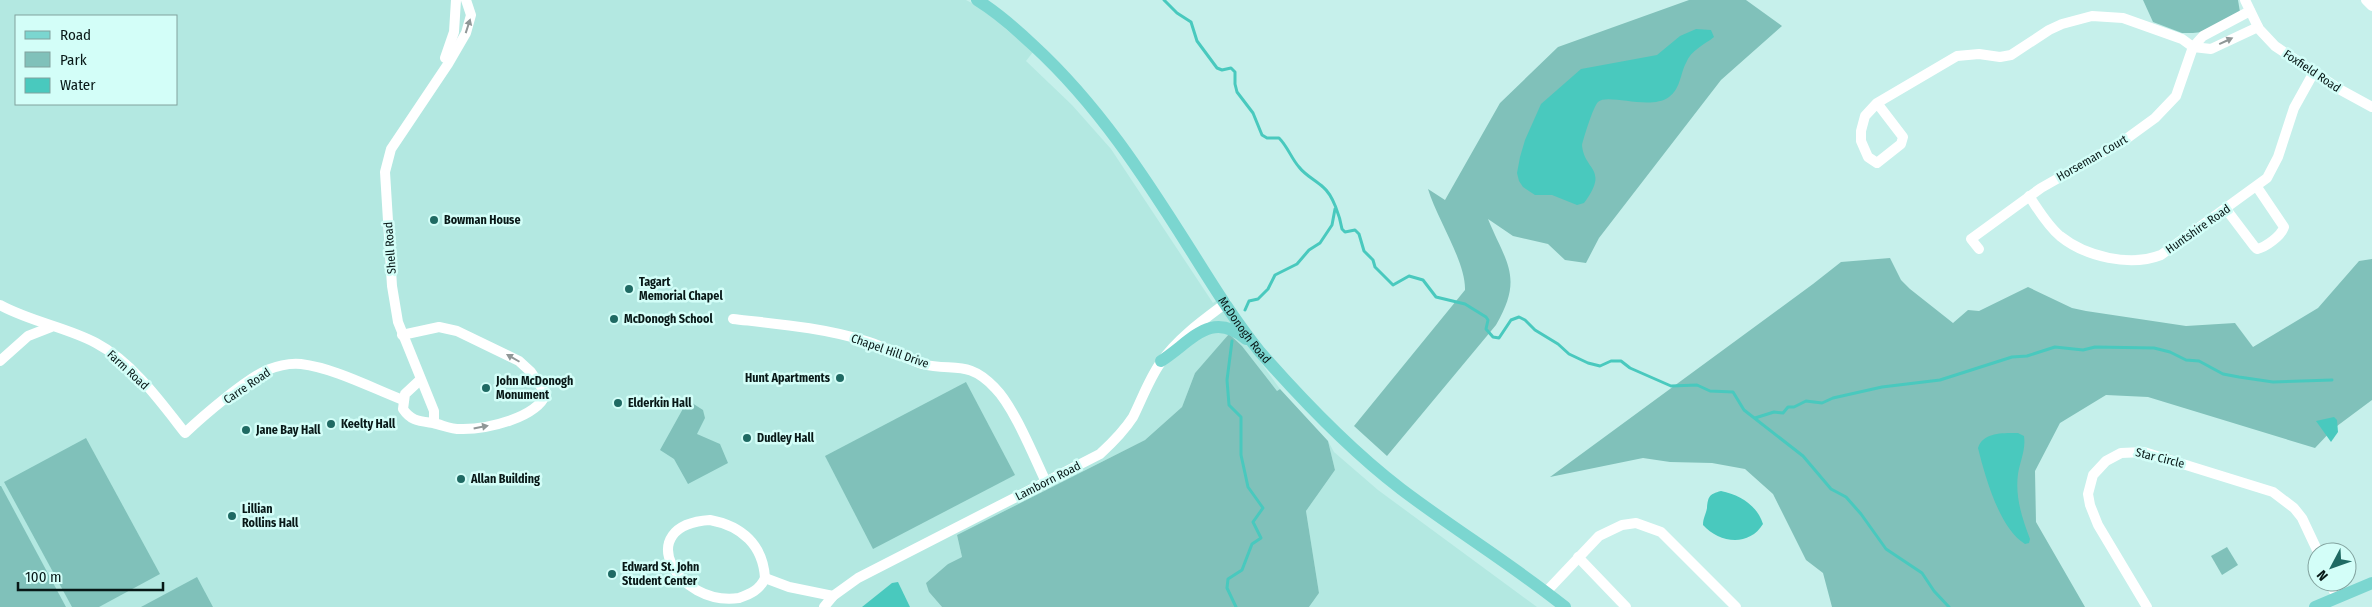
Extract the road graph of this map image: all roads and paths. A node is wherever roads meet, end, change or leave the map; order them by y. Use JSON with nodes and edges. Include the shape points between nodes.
{"nodes":[{"id":1,"x":456,"y":0,"type":"edge"},
{"id":2,"x":466,"y":0,"type":"edge"},
{"id":3,"x":978,"y":0,"type":"edge"},
{"id":4,"x":2245,"y":0,"type":"edge"},
{"id":5,"x":2366,"y":0,"type":"edge"},
{"id":6,"x":2372,"y":6,"type":"edge"},
{"id":7,"x":2250,"y":11,"type":"junction"},
{"id":8,"x":2258,"y":26,"type":"junction"},
{"id":9,"x":2194,"y":47,"type":"junction"},
{"id":10,"x":2314,"y":72,"type":"junction"},
{"id":11,"x":436,"y":80,"type":"junction"},
{"id":12,"x":1877,"y":103,"type":"junction"},
{"id":13,"x":2372,"y":107,"type":"edge"},
{"id":14,"x":2257,"y":187,"type":"junction"},
{"id":15,"x":2029,"y":196,"type":"junction"},
{"id":16,"x":2226,"y":210,"type":"junction"},
{"id":17,"x":1979,"y":249,"type":"dead end"},
{"id":18,"x":1226,"y":303,"type":"junction"},
{"id":19,"x":0,"y":305,"type":"edge"},
{"id":20,"x":734,"y":319,"type":"dead end"},
{"id":21,"x":51,"y":327,"type":"junction"},
{"id":22,"x":402,"y":335,"type":"junction"},
{"id":23,"x":1259,"y":350,"type":"junction"},
{"id":24,"x":0,"y":361,"type":"edge"},
{"id":25,"x":1161,"y":361,"type":"junction"},
{"id":26,"x":420,"y":380,"type":"junction"},
{"id":27,"x":403,"y":400,"type":"junction"},
{"id":28,"x":434,"y":424,"type":"junction"},
{"id":29,"x":185,"y":433,"type":"joint"},
{"id":30,"x":1046,"y":482,"type":"junction"},
{"id":31,"x":2313,"y":542,"type":"edge"},
{"id":32,"x":1578,"y":557,"type":"junction"},
{"id":33,"x":765,"y":578,"type":"junction"},
{"id":34,"x":2372,"y":583,"type":"edge"},
{"id":35,"x":1546,"y":592,"type":"junction"},
{"id":36,"x":2334,"y":592,"type":"edge"},
{"id":37,"x":833,"y":596,"type":"junction"},
{"id":38,"x":2337,"y":598,"type":"junction"},
{"id":39,"x":722,"y":604,"type":"edge"},
{"id":40,"x":824,"y":607,"type":"edge"},
{"id":41,"x":1565,"y":607,"type":"edge"},
{"id":42,"x":1626,"y":607,"type":"edge"},
{"id":43,"x":1736,"y":607,"type":"edge"},
{"id":44,"x":2147,"y":607,"type":"edge"},
{"id":45,"x":2315,"y":607,"type":"edge"}],
"edges":[{"from":1,"to":11,"type":"street","name":"Shell Road","via":[[454,32]]},
{"from":11,"to":2,"type":"street","name":"Shell Road","one_way":true,"via":[[470,25],[471,15]]},
{"from":3,"to":18,"type":"main road","name":"McDonogh Road","via":[[1048,59],[1105,123]]},
{"from":4,"to":7,"type":"street","name":"Foxfield Road"},
{"from":5,"to":6,"type":"street"},
{"from":7,"to":8,"type":"street","name":"Foxfield Road"},
{"from":7,"to":9,"type":"street","via":[[2203,36]]},
{"from":9,"to":8,"type":"street","one_way":true,"via":[[2210,49]]},
{"from":8,"to":10,"type":"street","name":"Foxfield Road","via":[[2275,46]]},
{"from":9,"to":12,"type":"street","via":[[2182,39],[2123,18],[2092,16],[2048,30],[2011,55],[1957,56]]},
{"from":9,"to":15,"type":"street","name":"Horseman Court","via":[[2176,96],[2164,111],[2122,142]]},
{"from":10,"to":13,"type":"street","name":"Foxfield Road"},
{"from":10,"to":14,"type":"street","name":"Huntshire Road","via":[[2288,122],[2273,169]]},
{"from":11,"to":22,"type":"street","name":"Shell Road","via":[[391,149],[385,172],[392,286]]},
{"from":12,"to":12,"type":"street","via":[[1865,116],[1861,131],[1864,149],[1877,163],[1901,144],[1903,137]]},
{"from":14,"to":16,"type":"street","name":"Huntshire Road"},
{"from":14,"to":16,"type":"street","via":[[2284,227],[2283,232],[2262,248],[2254,246]]},
{"from":15,"to":16,"type":"street","name":"Huntshire Road","via":[[2050,226],[2068,241],[2079,248],[2125,261],[2161,255]]},
{"from":15,"to":17,"type":"street","name":"Horseman Court","via":[[1971,239]]},
{"from":18,"to":23,"type":"main road","name":"McDonogh Road"},
{"from":18,"to":25,"type":"street","name":"Lamborn Road","via":[[1183,336]]},
{"from":19,"to":21,"type":"street","name":"Farm Road"},
{"from":20,"to":30,"type":"street","name":"Chapel Hill Drive","via":[[832,333],[869,342],[919,363],[967,368],[996,388]]},
{"from":21,"to":24,"type":"street","via":[[28,336]]},
{"from":21,"to":29,"type":"street","name":"Farm Road","via":[[97,343],[114,355],[155,396]]},
{"from":22,"to":26,"type":"street","name":"Shell Road"},
{"from":28,"to":22,"type":"street","one_way":true,"via":[[455,429],[481,428],[529,413],[546,394],[520,361],[457,330],[439,326]]},
{"from":23,"to":25,"type":"main road","via":[[1233,329],[1215,326],[1198,333]]},
{"from":23,"to":35,"type":"main road","name":"McDonogh Road","via":[[1322,418],[1380,472]]},
{"from":25,"to":30,"type":"street","name":"Lamborn Road","via":[[1132,418],[1116,440],[1100,454]]},
{"from":26,"to":27,"type":"street"},
{"from":26,"to":28,"type":"street","name":"Shell Road","via":[[434,412]]},
{"from":27,"to":28,"type":"street","via":[[407,415],[414,420]]},
{"from":27,"to":29,"type":"street","name":"Carre Road","via":[[318,367],[285,365],[267,370],[249,382]]},
{"from":30,"to":37,"type":"street","name":"Lamborn Road","via":[[858,578]]},
{"from":31,"to":44,"type":"street","name":"Star Circle","via":[[2302,518],[2273,492],[2144,452],[2121,452],[2106,461],[2093,475],[2088,494],[2098,525]]},
{"from":32,"to":35,"type":"street"},
{"from":32,"to":42,"type":"street"},
{"from":32,"to":43,"type":"street","via":[[1610,529],[1636,523],[1648,526],[1672,541]]},
{"from":33,"to":37,"type":"street","via":[[788,587]]},
{"from":33,"to":39,"type":"street","via":[[762,586],[751,593]]},
{"from":33,"to":39,"type":"street","via":[[758,550],[744,534],[730,525],[710,520],[694,521],[681,527],[667,548],[667,558],[674,574],[693,592]]},
{"from":34,"to":38,"type":"main road"},
{"from":35,"to":41,"type":"main road","name":"McDonogh Road"},
{"from":36,"to":38,"type":"street"},
{"from":37,"to":40,"type":"street","name":"Lamborn Road"},
{"from":38,"to":45,"type":"main road"}]}
